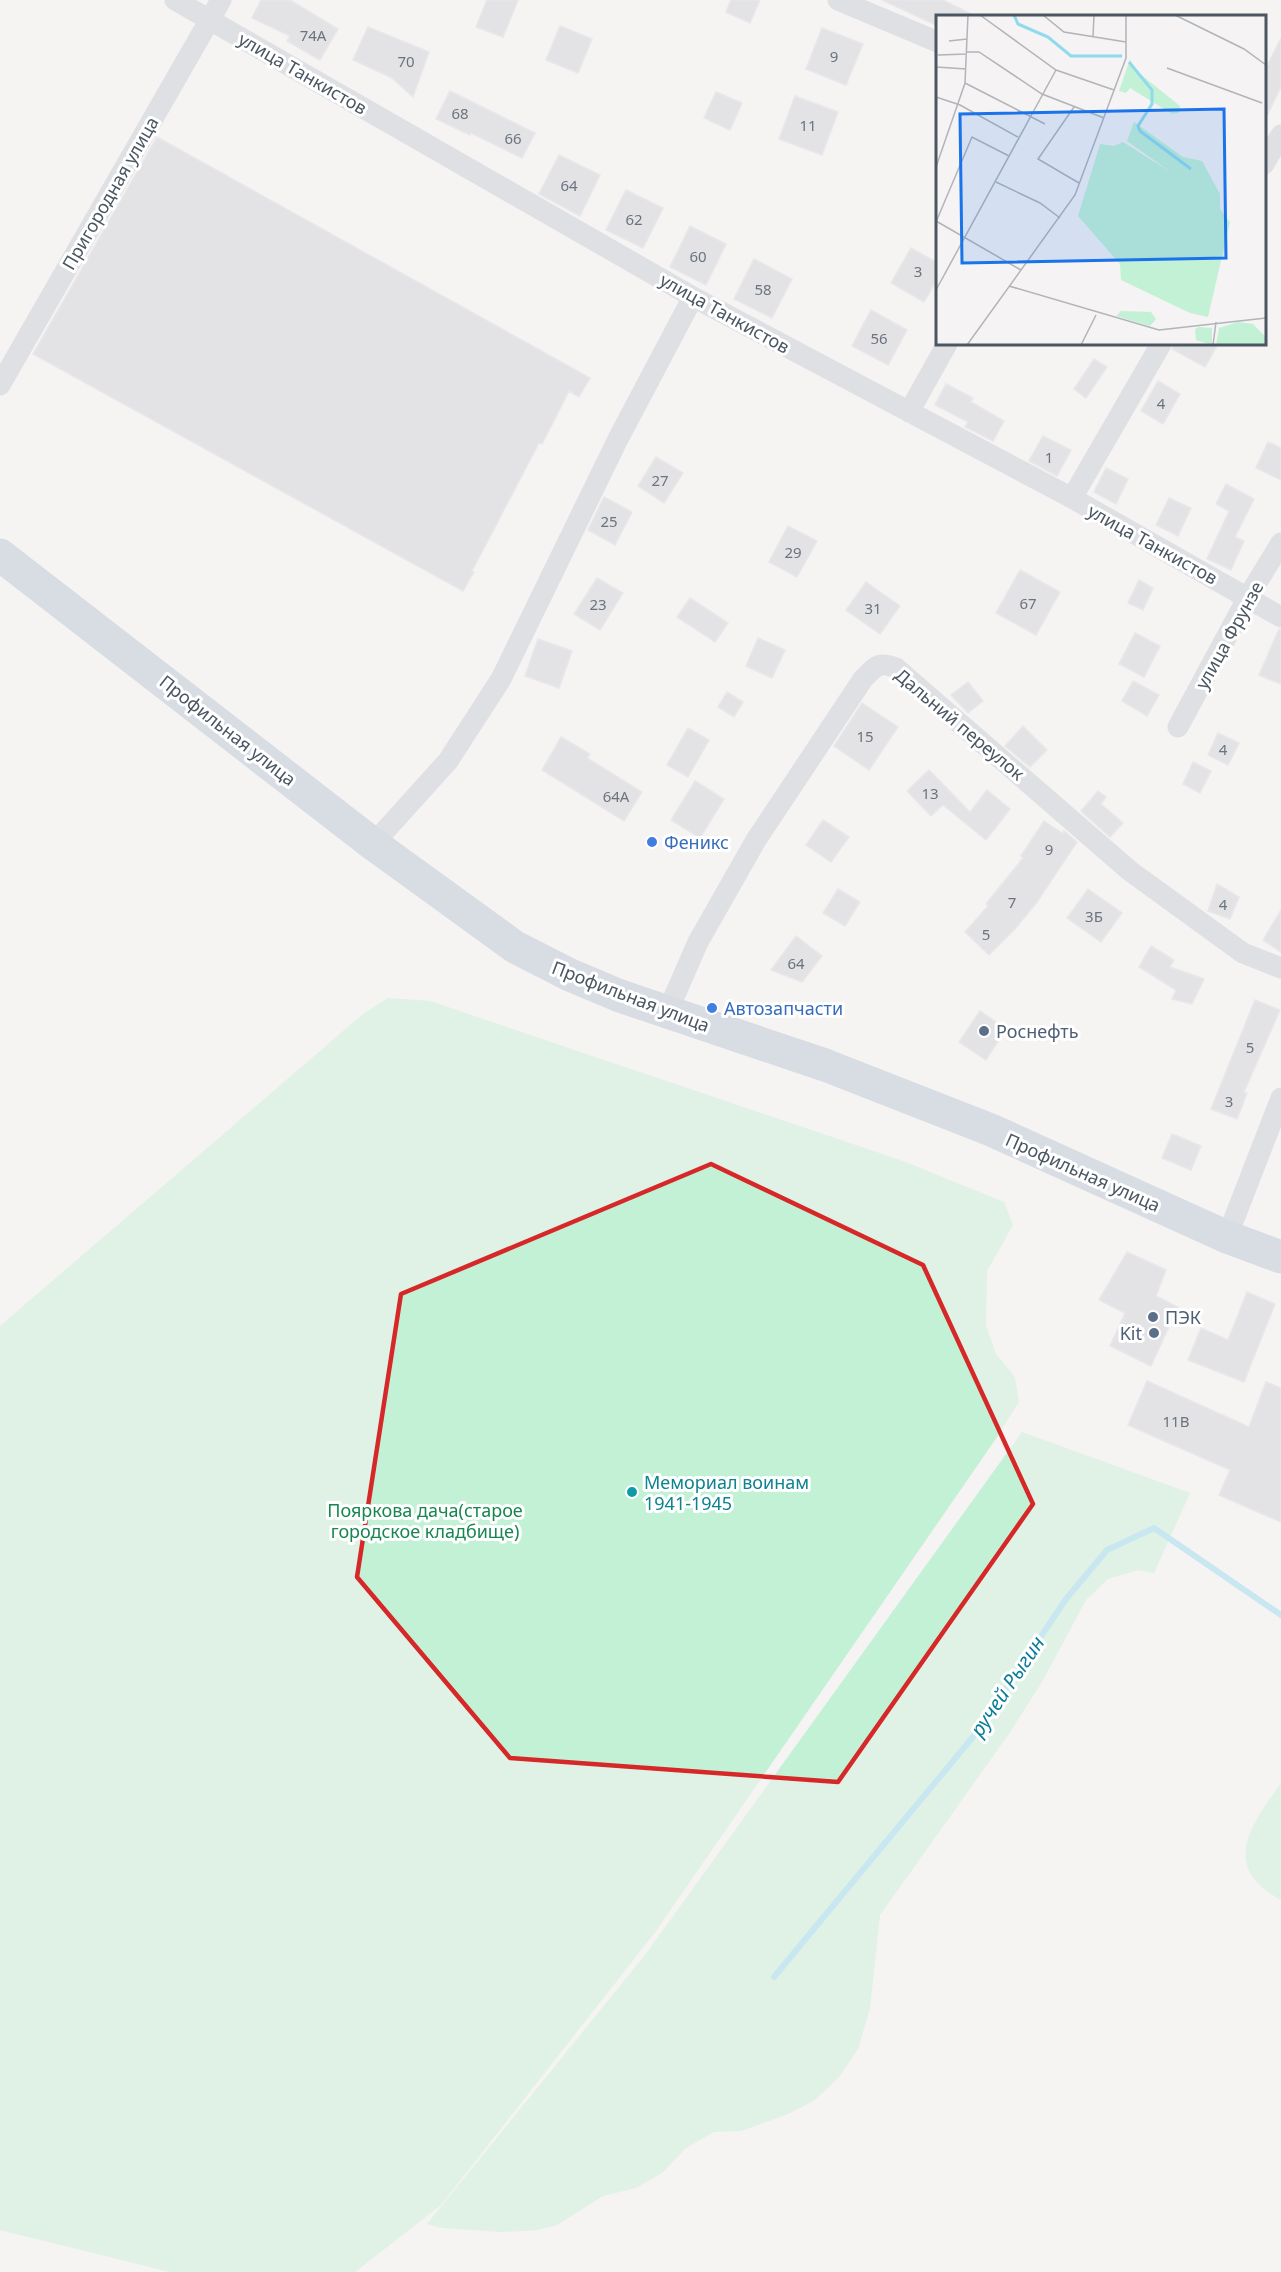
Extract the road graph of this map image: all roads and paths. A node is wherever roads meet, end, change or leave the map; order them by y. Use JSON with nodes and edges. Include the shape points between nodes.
{"nodes":[{"id":1,"x":175,"y":0,"type":"edge"},
{"id":2,"x":221,"y":0,"type":"edge"},
{"id":3,"x":838,"y":0,"type":"edge"},
{"id":4,"x":209,"y":20,"type":"junction"},
{"id":5,"x":936,"y":41,"type":"edge"},
{"id":6,"x":1281,"y":135,"type":"edge"},
{"id":7,"x":1266,"y":161,"type":"edge"},
{"id":8,"x":693,"y":297,"type":"junction"},
{"id":9,"x":946,"y":345,"type":"edge"},
{"id":10,"x":1160,"y":345,"type":"edge"},
{"id":11,"x":0,"y":386,"type":"edge"},
{"id":12,"x":909,"y":412,"type":"junction"},
{"id":13,"x":1072,"y":498,"type":"junction"},
{"id":14,"x":1281,"y":543,"type":"edge"},
{"id":15,"x":0,"y":555,"type":"edge"},
{"id":16,"x":1248,"y":597,"type":"junction"},
{"id":17,"x":1281,"y":617,"type":"edge"},
{"id":18,"x":1179,"y":727,"type":"dead end"},
{"id":19,"x":374,"y":844,"type":"junction"},
{"id":20,"x":1281,"y":968,"type":"edge"},
{"id":21,"x":667,"y":1013,"type":"junction"},
{"id":22,"x":1281,"y":1098,"type":"edge"},
{"id":23,"x":1227,"y":1237,"type":"junction"},
{"id":24,"x":1281,"y":1257,"type":"edge"}],
"edges":[{"from":1,"to":4,"type":"street","name":"улица Танкистов"},
{"from":2,"to":4,"type":"street","name":"Пригородная улица"},
{"from":3,"to":5,"type":"street"},
{"from":4,"to":8,"type":"street","name":"улица Танкистов"},
{"from":4,"to":11,"type":"street","name":"Пригородная улица"},
{"from":6,"to":7,"type":"street"},
{"from":8,"to":12,"type":"street","name":"улица Танкистов"},
{"from":8,"to":19,"type":"street","via":[[618,439],[501,679],[448,761]]},
{"from":9,"to":12,"type":"street"},
{"from":10,"to":13,"type":"street"},
{"from":12,"to":13,"type":"street","name":"улица Танкистов"},
{"from":13,"to":16,"type":"street","name":"улица Танкистов"},
{"from":14,"to":16,"type":"street","name":"улица Фрунзе"},
{"from":15,"to":19,"type":"main road","name":"Профильная улица"},
{"from":16,"to":17,"type":"street","name":"улица Танкистов"},
{"from":16,"to":18,"type":"street","name":"улица Фрунзе"},
{"from":19,"to":21,"type":"main road","name":"Профильная улица","via":[[515,947],[570,975]]},
{"from":20,"to":21,"type":"street","name":"Дальний переулок","via":[[1243,953],[1130,871],[897,668],[885,663],[863,679],[756,840],[708,921]]},
{"from":21,"to":23,"type":"main road","name":"Профильная улица","via":[[881,1086],[991,1130]]},
{"from":22,"to":23,"type":"street"},
{"from":23,"to":24,"type":"main road","name":"Профильная улица"}]}
